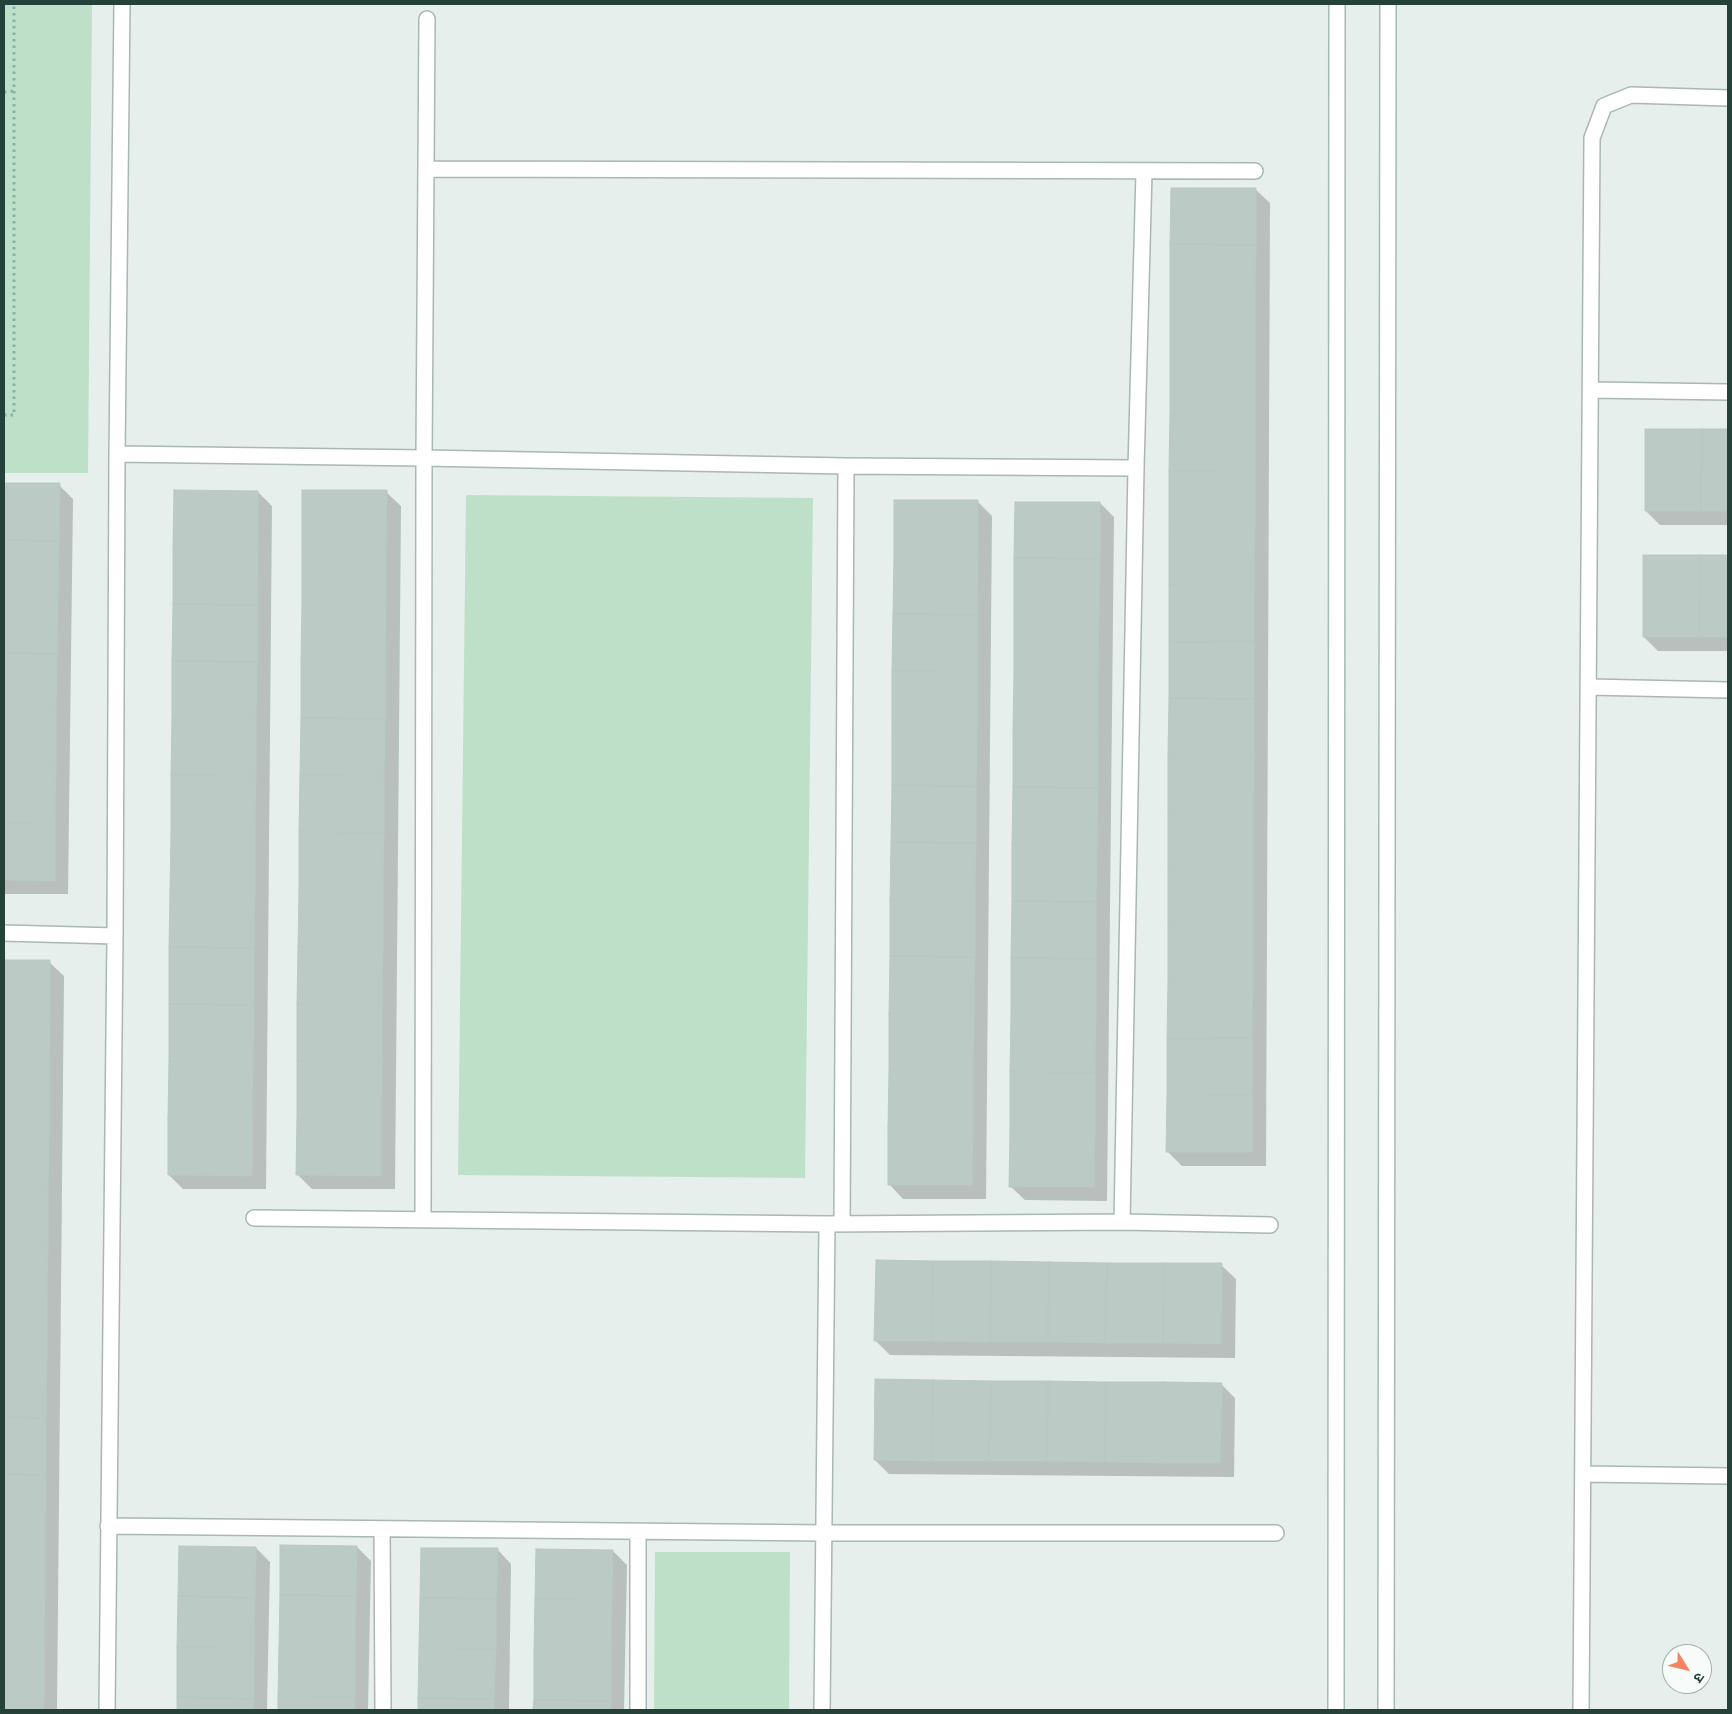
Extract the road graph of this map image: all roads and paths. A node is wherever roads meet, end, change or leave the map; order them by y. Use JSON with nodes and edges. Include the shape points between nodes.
{"nodes":[{"id":1,"x":14,"y":4,"type":"edge"},
{"id":2,"x":122,"y":4,"type":"edge"},
{"id":3,"x":1337,"y":4,"type":"edge"},
{"id":4,"x":1388,"y":4,"type":"edge"},
{"id":5,"x":427,"y":19,"type":"dead end"},
{"id":6,"x":14,"y":91,"type":"junction"},
{"id":7,"x":4,"y":92,"type":"edge"},
{"id":8,"x":1728,"y":98,"type":"edge"},
{"id":9,"x":426,"y":169,"type":"junction"},
{"id":10,"x":1255,"y":171,"type":"dead end"},
{"id":11,"x":1144,"y":172,"type":"junction"},
{"id":12,"x":1591,"y":390,"type":"junction"},
{"id":13,"x":1728,"y":392,"type":"edge"},
{"id":14,"x":4,"y":416,"type":"edge"},
{"id":15,"x":117,"y":454,"type":"junction"},
{"id":16,"x":424,"y":458,"type":"junction"},
{"id":17,"x":846,"y":466,"type":"junction"},
{"id":18,"x":1136,"y":468,"type":"junction"},
{"id":19,"x":1589,"y":687,"type":"junction"},
{"id":20,"x":1728,"y":690,"type":"edge"},
{"id":21,"x":4,"y":933,"type":"edge"},
{"id":22,"x":115,"y":936,"type":"junction"},
{"id":23,"x":254,"y":1218,"type":"dead end"},
{"id":24,"x":423,"y":1220,"type":"junction"},
{"id":25,"x":1122,"y":1222,"type":"junction"},
{"id":26,"x":834,"y":1224,"type":"junction"},
{"id":27,"x":1270,"y":1225,"type":"dead end"},
{"id":28,"x":1583,"y":1474,"type":"junction"},
{"id":29,"x":1728,"y":1476,"type":"edge"},
{"id":30,"x":108,"y":1526,"type":"junction"},
{"id":31,"x":382,"y":1530,"type":"junction"},
{"id":32,"x":638,"y":1532,"type":"junction"},
{"id":33,"x":825,"y":1533,"type":"junction"},
{"id":34,"x":1276,"y":1533,"type":"dead end"},
{"id":35,"x":107,"y":1710,"type":"edge"},
{"id":36,"x":383,"y":1710,"type":"edge"},
{"id":37,"x":638,"y":1710,"type":"edge"},
{"id":38,"x":822,"y":1710,"type":"edge"},
{"id":39,"x":1336,"y":1710,"type":"edge"},
{"id":40,"x":1386,"y":1710,"type":"edge"},
{"id":41,"x":1581,"y":1710,"type":"edge"}],
"edges":[{"from":1,"to":6,"type":"path"},
{"from":2,"to":15,"type":"street"},
{"from":3,"to":39,"type":"street"},
{"from":4,"to":40,"type":"street"},
{"from":5,"to":9,"type":"street"},
{"from":6,"to":7,"type":"path"},
{"from":6,"to":14,"type":"path","via":[[14,415]]},
{"from":8,"to":12,"type":"street","via":[[1630,95],[1604,106],[1592,138]]},
{"from":9,"to":11,"type":"street"},
{"from":9,"to":16,"type":"street"},
{"from":10,"to":11,"type":"street"},
{"from":11,"to":18,"type":"street"},
{"from":12,"to":13,"type":"street"},
{"from":12,"to":19,"type":"street"},
{"from":15,"to":16,"type":"street"},
{"from":15,"to":22,"type":"street"},
{"from":16,"to":17,"type":"street"},
{"from":16,"to":24,"type":"street"},
{"from":17,"to":18,"type":"street"},
{"from":17,"to":26,"type":"street"},
{"from":18,"to":25,"type":"street"},
{"from":19,"to":20,"type":"street"},
{"from":19,"to":28,"type":"street"},
{"from":21,"to":22,"type":"street"},
{"from":22,"to":30,"type":"street"},
{"from":23,"to":24,"type":"street"},
{"from":24,"to":26,"type":"street"},
{"from":25,"to":26,"type":"street"},
{"from":25,"to":27,"type":"street"},
{"from":26,"to":33,"type":"street"},
{"from":28,"to":29,"type":"street"},
{"from":28,"to":41,"type":"street"},
{"from":30,"to":31,"type":"street"},
{"from":30,"to":35,"type":"street"},
{"from":31,"to":32,"type":"street"},
{"from":31,"to":36,"type":"street"},
{"from":32,"to":33,"type":"street"},
{"from":32,"to":37,"type":"street"},
{"from":33,"to":34,"type":"street"},
{"from":33,"to":38,"type":"street"}]}
